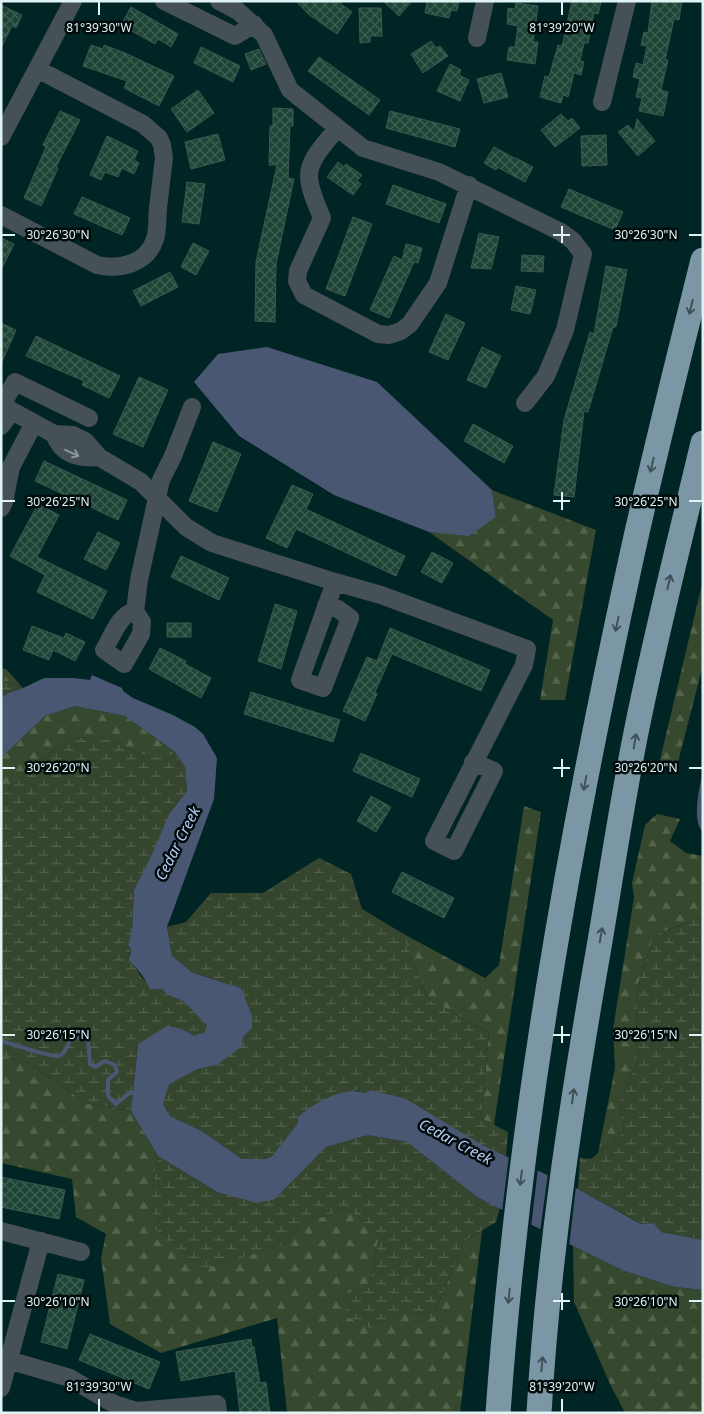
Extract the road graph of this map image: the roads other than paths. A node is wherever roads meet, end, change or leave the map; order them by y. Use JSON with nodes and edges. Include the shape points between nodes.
{"nodes":[{"id":1,"x":73,"y":1,"type":"edge"},
{"id":2,"x":164,"y":1,"type":"edge"},
{"id":3,"x":219,"y":1,"type":"edge"},
{"id":4,"x":485,"y":1,"type":"edge"},
{"id":5,"x":627,"y":1,"type":"edge"},
{"id":6,"x":254,"y":24,"type":"junction"},
{"id":7,"x":477,"y":38,"type":"dead end"},
{"id":8,"x":37,"y":69,"type":"junction"},
{"id":9,"x":602,"y":102,"type":"dead end"},
{"id":10,"x":337,"y":128,"type":"junction"},
{"id":11,"x":1,"y":137,"type":"edge"},
{"id":12,"x":469,"y":186,"type":"junction"},
{"id":13,"x":1,"y":215,"type":"edge"},
{"id":14,"x":703,"y":260,"type":"edge"},
{"id":15,"x":525,"y":403,"type":"dead end"},
{"id":16,"x":5,"y":406,"type":"edge"},
{"id":17,"x":192,"y":407,"type":"dead end"},
{"id":18,"x":89,"y":418,"type":"dead end"},
{"id":19,"x":34,"y":423,"type":"junction"},
{"id":20,"x":1,"y":426,"type":"edge"},
{"id":21,"x":703,"y":444,"type":"edge"},
{"id":22,"x":157,"y":498,"type":"junction"},
{"id":23,"x":1,"y":508,"type":"edge"},
{"id":24,"x":335,"y":582,"type":"junction"},
{"id":25,"x":326,"y":606,"type":"dead end"},
{"id":26,"x":135,"y":611,"type":"dead end"},
{"id":27,"x":473,"y":762,"type":"junction"},
{"id":28,"x":1,"y":1231,"type":"edge"},
{"id":29,"x":40,"y":1241,"type":"junction"},
{"id":30,"x":81,"y":1252,"type":"dead end"},
{"id":31,"x":8,"y":1360,"type":"junction"},
{"id":32,"x":1,"y":1388,"type":"edge"},
{"id":33,"x":217,"y":1408,"type":"edge"},
{"id":34,"x":156,"y":1412,"type":"edge"},
{"id":35,"x":498,"y":1413,"type":"edge"},
{"id":36,"x":539,"y":1413,"type":"edge"}],
"edges":[{"from":1,"to":8,"type":"street"},
{"from":2,"to":6,"type":"street","via":[[234,36]]},
{"from":3,"to":6,"type":"street","via":[[238,10]]},
{"from":4,"to":7,"type":"street"},
{"from":5,"to":9,"type":"street"},
{"from":6,"to":10,"type":"street","via":[[264,35],[290,90]]},
{"from":8,"to":11,"type":"street"},
{"from":8,"to":13,"type":"street","via":[[143,124],[159,138],[164,158],[155,239],[148,252],[137,261],[110,268],[97,265]]},
{"from":10,"to":12,"type":"street","via":[[364,148],[439,172]]},
{"from":10,"to":12,"type":"street","via":[[309,169],[322,218],[297,280],[304,295],[378,334],[389,335],[410,324],[438,283]]},
{"from":12,"to":15,"type":"street","via":[[561,232],[584,254],[565,330],[546,376]]},
{"from":14,"to":35,"type":"highway","one_way":true,"via":[[634,544],[571,856],[527,1130]]},
{"from":16,"to":18,"type":"street","via":[[15,382]]},
{"from":16,"to":19,"type":"street"},
{"from":16,"to":20,"type":"street"},
{"from":17,"to":22,"type":"street"},
{"from":19,"to":22,"type":"street","via":[[54,434],[73,435],[85,441],[99,457],[141,482]]},
{"from":19,"to":23,"type":"street","via":[[11,467]]},
{"from":36,"to":21,"type":"highway","one_way":true,"via":[[552,1261],[576,1076],[638,720]]},
{"from":22,"to":24,"type":"street","via":[[186,527],[212,543]]},
{"from":22,"to":26,"type":"street"},
{"from":24,"to":25,"type":"street"},
{"from":24,"to":27,"type":"street","via":[[382,594],[527,650],[524,665]]},
{"from":27,"to":27,"type":"street","via":[[494,771],[454,850],[434,840]]},
{"from":28,"to":29,"type":"street"},
{"from":29,"to":30,"type":"street"},
{"from":29,"to":31,"type":"street"},
{"from":31,"to":32,"type":"street"},
{"from":31,"to":34,"type":"street","via":[[70,1378],[114,1404],[137,1411]]},
{"from":33,"to":34,"type":"street"}]}
